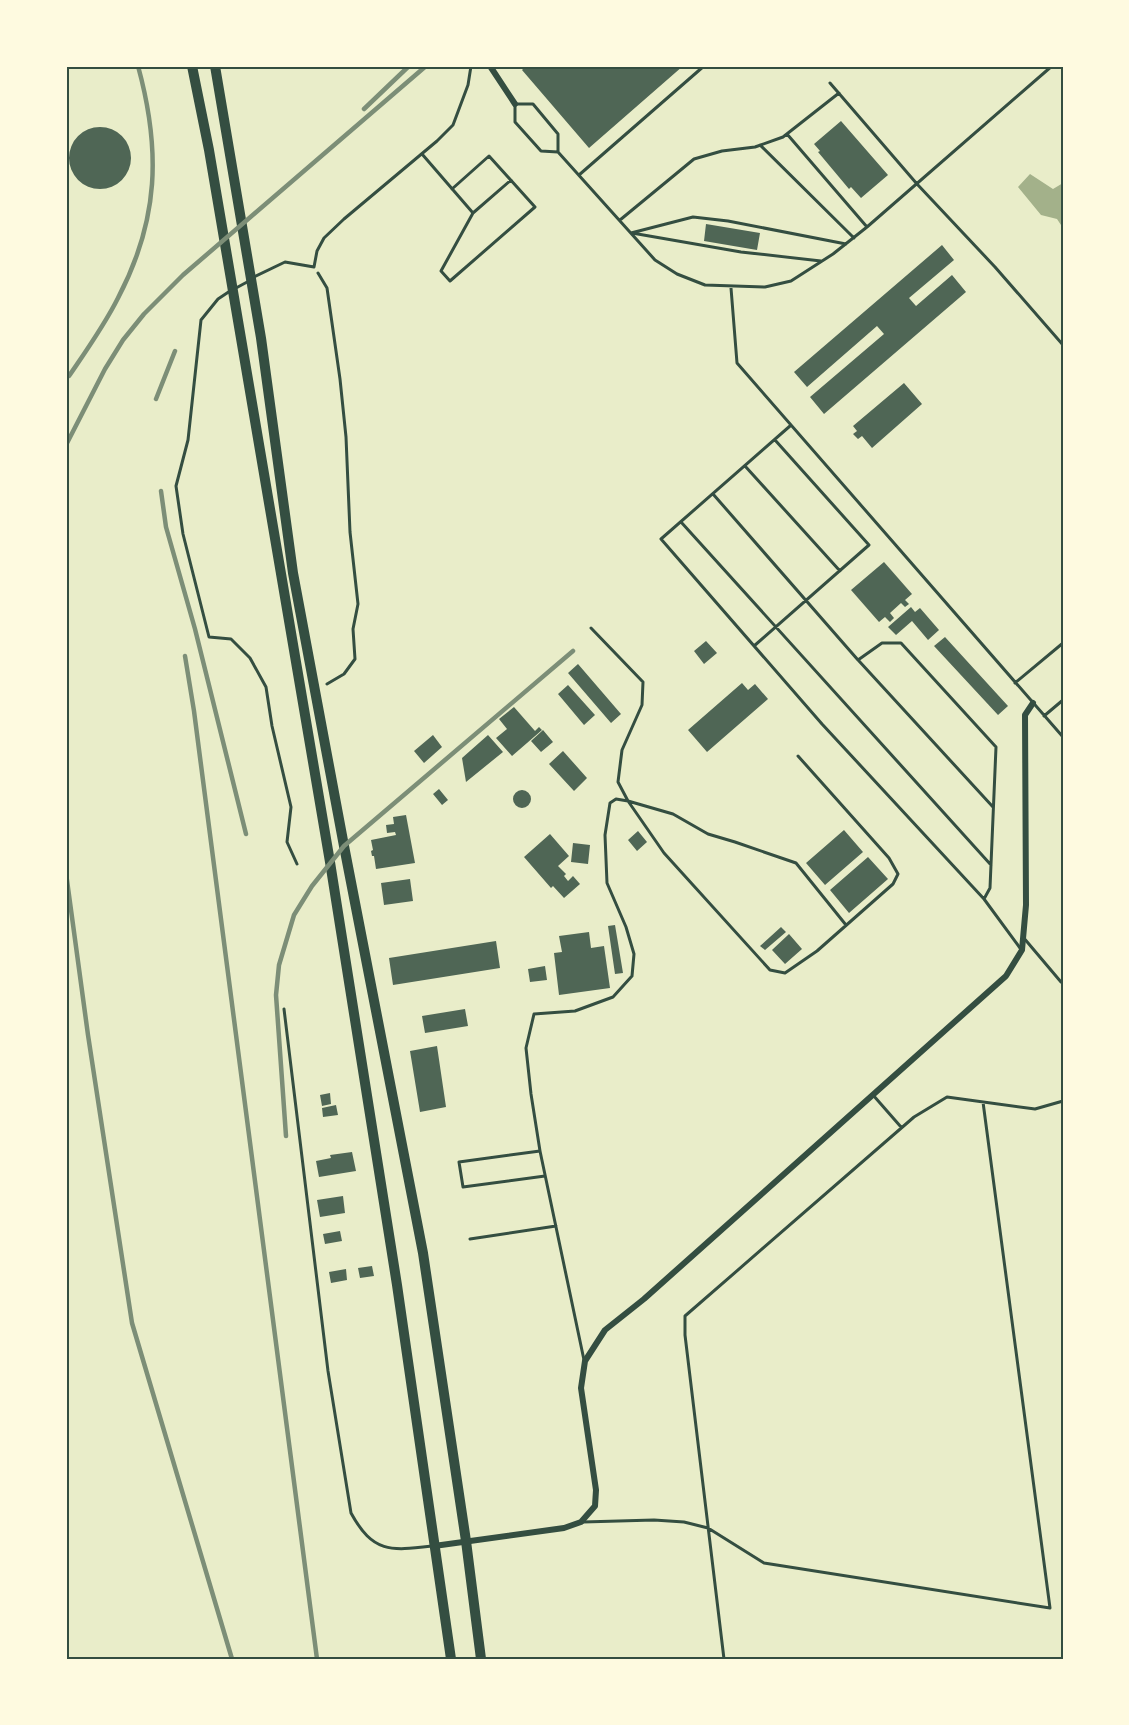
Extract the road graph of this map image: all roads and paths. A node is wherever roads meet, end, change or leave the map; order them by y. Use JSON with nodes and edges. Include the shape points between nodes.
{"nodes":[{"id":1,"x":192,"y":66,"type":"edge"},
{"id":2,"x":215,"y":66,"type":"edge"},
{"id":3,"x":471,"y":66,"type":"edge"},
{"id":4,"x":490,"y":66,"type":"edge"},
{"id":5,"x":704,"y":66,"type":"edge"},
{"id":6,"x":1052,"y":66,"type":"edge"},
{"id":7,"x":830,"y":83,"type":"dead end"},
{"id":8,"x":839,"y":93,"type":"junction"},
{"id":9,"x":515,"y":104,"type":"junction"},
{"id":10,"x":787,"y":134,"type":"junction"},
{"id":11,"x":760,"y":145,"type":"junction"},
{"id":12,"x":558,"y":152,"type":"junction"},
{"id":13,"x":422,"y":154,"type":"junction"},
{"id":14,"x":579,"y":175,"type":"junction"},
{"id":15,"x":511,"y":180,"type":"junction"},
{"id":16,"x":917,"y":184,"type":"junction"},
{"id":17,"x":452,"y":189,"type":"junction"},
{"id":18,"x":472,"y":213,"type":"junction"},
{"id":19,"x":620,"y":221,"type":"junction"},
{"id":20,"x":867,"y":227,"type":"junction"},
{"id":21,"x":630,"y":233,"type":"junction"},
{"id":22,"x":854,"y":238,"type":"junction"},
{"id":23,"x":846,"y":244,"type":"junction"},
{"id":24,"x":822,"y":261,"type":"junction"},
{"id":25,"x":314,"y":267,"type":"junction"},
{"id":26,"x":731,"y":288,"type":"junction"},
{"id":27,"x":1063,"y":345,"type":"edge"},
{"id":28,"x":790,"y":426,"type":"junction"},
{"id":29,"x":775,"y":440,"type":"junction"},
{"id":30,"x":745,"y":466,"type":"junction"},
{"id":31,"x":713,"y":494,"type":"junction"},
{"id":32,"x":681,"y":522,"type":"junction"},
{"id":33,"x":840,"y":571,"type":"junction"},
{"id":34,"x":806,"y":601,"type":"junction"},
{"id":35,"x":776,"y":627,"type":"junction"},
{"id":36,"x":591,"y":628,"type":"dead end"},
{"id":37,"x":1063,"y":642,"type":"edge"},
{"id":38,"x":754,"y":646,"type":"junction"},
{"id":39,"x":858,"y":660,"type":"junction"},
{"id":40,"x":1016,"y":683,"type":"junction"},
{"id":41,"x":315,"y":690,"type":"junction"},
{"id":42,"x":1063,"y":700,"type":"edge"},
{"id":43,"x":1033,"y":703,"type":"junction"},
{"id":44,"x":1044,"y":716,"type":"junction"},
{"id":45,"x":1063,"y":738,"type":"edge"},
{"id":46,"x":798,"y":756,"type":"dead end"},
{"id":47,"x":628,"y":801,"type":"junction"},
{"id":48,"x":993,"y":807,"type":"junction"},
{"id":49,"x":297,"y":864,"type":"dead end"},
{"id":50,"x":991,"y":865,"type":"junction"},
{"id":51,"x":984,"y":899,"type":"junction"},
{"id":52,"x":846,"y":926,"type":"junction"},
{"id":53,"x":1023,"y":937,"type":"junction"},
{"id":54,"x":1022,"y":950,"type":"junction"},
{"id":55,"x":1062,"y":982,"type":"edge"},
{"id":56,"x":284,"y":1009,"type":"dead end"},
{"id":57,"x":873,"y":1094,"type":"junction"},
{"id":58,"x":1063,"y":1101,"type":"edge"},
{"id":59,"x":983,"y":1102,"type":"junction"},
{"id":60,"x":901,"y":1127,"type":"junction"},
{"id":61,"x":540,"y":1150,"type":"junction"},
{"id":62,"x":545,"y":1176,"type":"junction"},
{"id":63,"x":556,"y":1226,"type":"junction"},
{"id":64,"x":470,"y":1239,"type":"dead end"},
{"id":65,"x":585,"y":1361,"type":"junction"},
{"id":66,"x":581,"y":1522,"type":"junction"},
{"id":67,"x":708,"y":1528,"type":"junction"},
{"id":68,"x":466,"y":1541,"type":"junction"},
{"id":69,"x":434,"y":1546,"type":"junction"},
{"id":70,"x":451,"y":1659,"type":"edge"},
{"id":71,"x":482,"y":1659,"type":"edge"},
{"id":72,"x":724,"y":1659,"type":"edge"}],
"edges":[{"from":1,"to":69,"type":"main road","via":[[330,862]]},
{"from":2,"to":41,"type":"main road","via":[[261,338],[293,573]]},
{"from":3,"to":13,"type":"lane","via":[[453,125]]},
{"from":4,"to":9,"type":"street"},
{"from":5,"to":14,"type":"lane"},
{"from":6,"to":16,"type":"lane"},
{"from":7,"to":8,"type":"lane"},
{"from":8,"to":10,"type":"lane"},
{"from":8,"to":16,"type":"lane"},
{"from":9,"to":12,"type":"lane","via":[[515,122],[541,151]]},
{"from":9,"to":12,"type":"lane","via":[[532,104],[558,134]]},
{"from":10,"to":11,"type":"lane"},
{"from":10,"to":20,"type":"lane"},
{"from":11,"to":19,"type":"lane","via":[[694,159]]},
{"from":11,"to":22,"type":"lane"},
{"from":12,"to":14,"type":"lane"},
{"from":13,"to":17,"type":"lane"},
{"from":13,"to":25,"type":"lane","via":[[324,238]]},
{"from":14,"to":19,"type":"lane"},
{"from":15,"to":17,"type":"lane","via":[[489,156]]},
{"from":15,"to":18,"type":"lane"},
{"from":15,"to":18,"type":"lane","via":[[535,207],[450,281],[441,271]]},
{"from":16,"to":20,"type":"lane"},
{"from":16,"to":27,"type":"lane"},
{"from":17,"to":18,"type":"lane"},
{"from":19,"to":21,"type":"lane"},
{"from":20,"to":22,"type":"lane"},
{"from":21,"to":23,"type":"lane","via":[[693,217]]},
{"from":21,"to":24,"type":"lane"},
{"from":21,"to":26,"type":"lane","via":[[655,260],[677,274],[705,285]]},
{"from":22,"to":23,"type":"lane"},
{"from":23,"to":24,"type":"lane"},
{"from":24,"to":26,"type":"lane","via":[[791,281]]},
{"from":25,"to":41,"type":"path","via":[[327,288],[340,379],[358,604],[353,629],[355,658],[344,674]]},
{"from":25,"to":49,"type":"lane","via":[[285,262],[271,268],[218,299],[201,320],[188,440],[176,486],[183,534],[209,638],[231,639],[250,658],[266,687],[291,807],[287,842]]},
{"from":26,"to":28,"type":"lane","via":[[736,363]]},
{"from":28,"to":29,"type":"lane"},
{"from":28,"to":40,"type":"lane"},
{"from":29,"to":30,"type":"lane"},
{"from":29,"to":33,"type":"lane","via":[[869,545]]},
{"from":30,"to":31,"type":"lane"},
{"from":30,"to":33,"type":"lane"},
{"from":31,"to":32,"type":"lane"},
{"from":31,"to":34,"type":"lane"},
{"from":32,"to":35,"type":"lane"},
{"from":32,"to":38,"type":"lane","via":[[661,539]]},
{"from":33,"to":34,"type":"lane"},
{"from":34,"to":35,"type":"lane"},
{"from":34,"to":39,"type":"lane"},
{"from":35,"to":38,"type":"lane"},
{"from":35,"to":50,"type":"lane"},
{"from":36,"to":47,"type":"lane","via":[[643,682],[642,705],[622,750],[618,782]]},
{"from":37,"to":40,"type":"lane"},
{"from":38,"to":51,"type":"lane"},
{"from":39,"to":48,"type":"lane"},
{"from":39,"to":48,"type":"lane","via":[[882,643],[900,643],[996,747]]},
{"from":40,"to":43,"type":"lane"},
{"from":41,"to":68,"type":"main road","via":[[423,1253]]},
{"from":42,"to":44,"type":"lane"},
{"from":43,"to":44,"type":"lane"},
{"from":43,"to":53,"type":"street","via":[[1025,715]]},
{"from":44,"to":45,"type":"lane"},
{"from":46,"to":52,"type":"lane","via":[[889,858],[898,874],[893,884]]},
{"from":47,"to":52,"type":"lane","via":[[673,814],[708,834],[796,863]]},
{"from":47,"to":52,"type":"lane","via":[[664,852],[770,970],[786,973]]},
{"from":47,"to":61,"type":"lane","via":[[616,799],[610,803],[605,835],[607,883],[634,954],[632,976],[614,997],[575,1011],[534,1014],[526,1048]]},
{"from":48,"to":50,"type":"lane"},
{"from":50,"to":51,"type":"lane","via":[[990,888]]},
{"from":51,"to":54,"type":"lane"},
{"from":53,"to":54,"type":"street"},
{"from":53,"to":55,"type":"lane"},
{"from":54,"to":57,"type":"street","via":[[1006,976]]},
{"from":56,"to":69,"type":"lane","via":[[328,1371],[351,1513],[370,1540],[386,1547]]},
{"from":57,"to":60,"type":"lane"},
{"from":57,"to":65,"type":"street","via":[[605,1330]]},
{"from":58,"to":59,"type":"lane","via":[[1035,1109]]},
{"from":59,"to":60,"type":"lane","via":[[947,1097]]},
{"from":59,"to":67,"type":"lane","via":[[1050,1608],[764,1563]]},
{"from":60,"to":67,"type":"lane","via":[[685,1316]]},
{"from":61,"to":62,"type":"lane"},
{"from":61,"to":62,"type":"lane","via":[[459,1162],[463,1187]]},
{"from":62,"to":63,"type":"lane"},
{"from":63,"to":64,"type":"lane"},
{"from":63,"to":65,"type":"lane"},
{"from":65,"to":66,"type":"street","via":[[581,1388],[596,1490],[595,1506]]},
{"from":66,"to":67,"type":"lane","via":[[672,1520]]},
{"from":66,"to":68,"type":"street","via":[[564,1528]]},
{"from":67,"to":72,"type":"lane"},
{"from":68,"to":69,"type":"street"},
{"from":68,"to":71,"type":"main road"},
{"from":69,"to":70,"type":"main road"}]}
